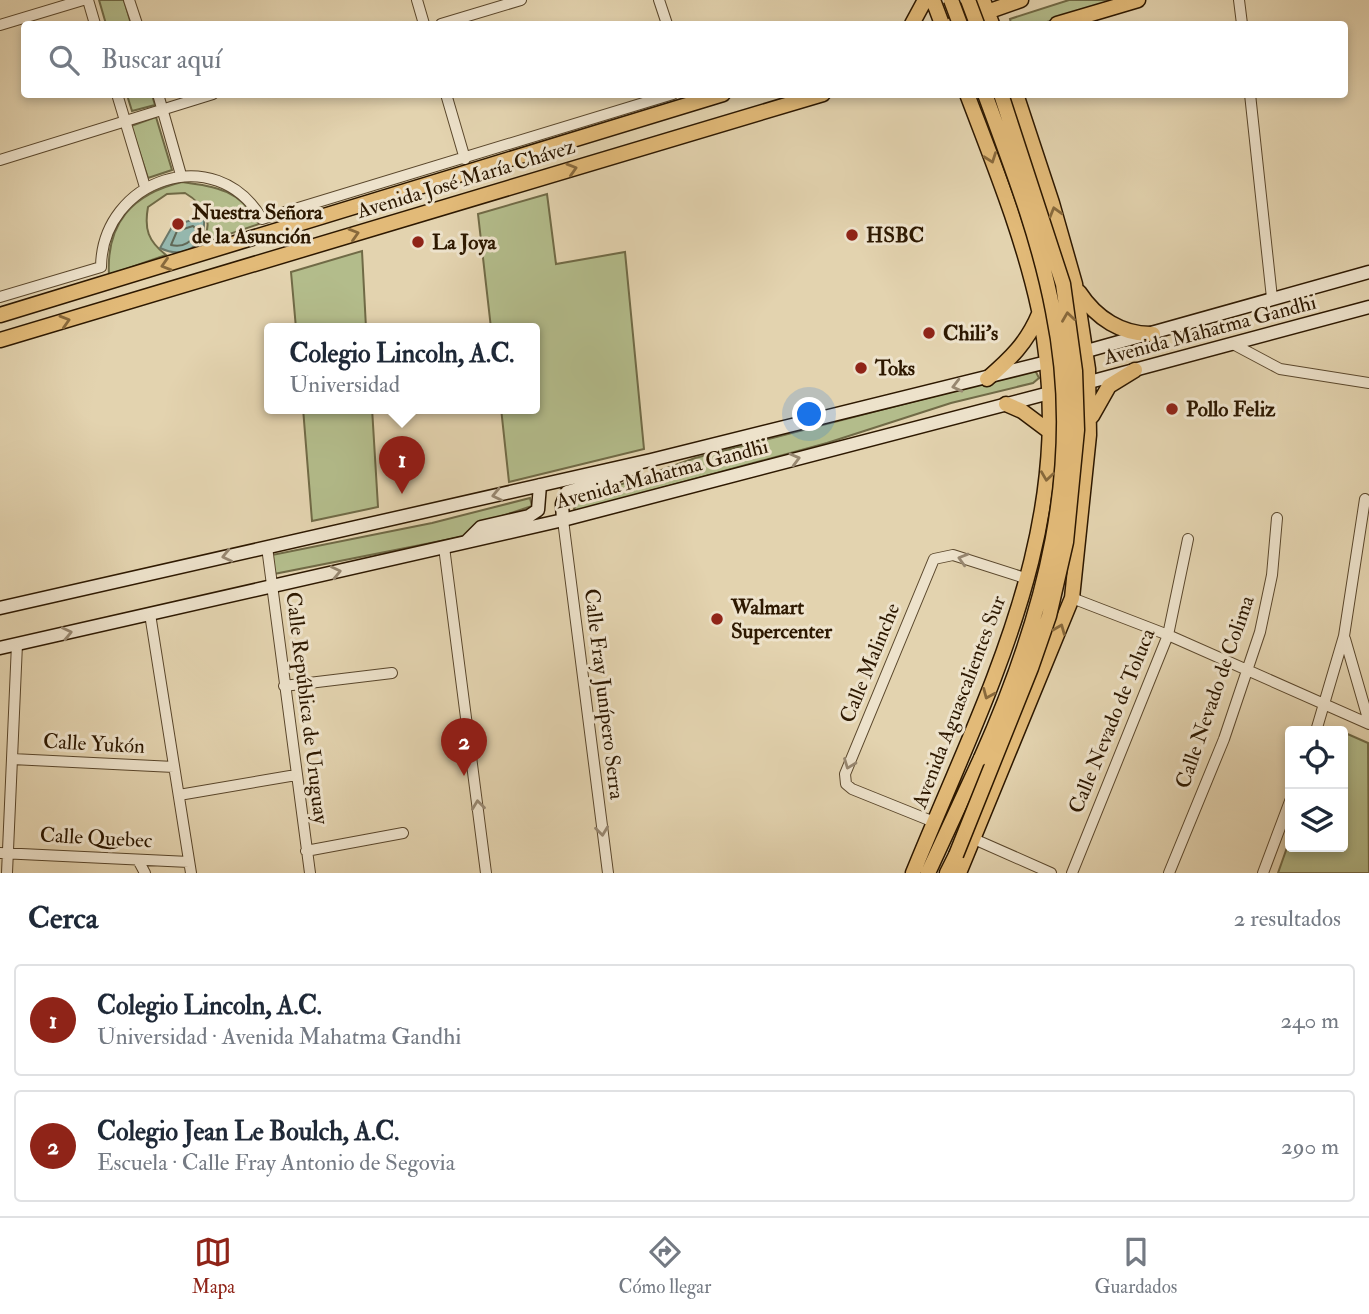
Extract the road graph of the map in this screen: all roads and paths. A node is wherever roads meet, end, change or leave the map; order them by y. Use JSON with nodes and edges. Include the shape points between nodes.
{"nodes":[{"id":1,"x":85,"y":0,"type":"edge"},
{"id":2,"x":130,"y":0,"type":"edge"},
{"id":3,"x":417,"y":0,"type":"edge"},
{"id":4,"x":522,"y":0,"type":"edge"},
{"id":5,"x":659,"y":0,"type":"edge"},
{"id":6,"x":925,"y":0,"type":"edge"},
{"id":7,"x":933,"y":0,"type":"edge"},
{"id":8,"x":951,"y":0,"type":"edge"},
{"id":9,"x":968,"y":0,"type":"edge"},
{"id":10,"x":1021,"y":0,"type":"edge"},
{"id":11,"x":1138,"y":0,"type":"edge"},
{"id":12,"x":1239,"y":0,"type":"edge"},
{"id":13,"x":988,"y":12,"type":"edge"},
{"id":14,"x":94,"y":21,"type":"edge"},
{"id":15,"x":136,"y":21,"type":"edge"},
{"id":16,"x":423,"y":21,"type":"edge"},
{"id":17,"x":452,"y":21,"type":"edge"},
{"id":18,"x":666,"y":21,"type":"edge"},
{"id":19,"x":914,"y":21,"type":"edge"},
{"id":20,"x":941,"y":21,"type":"edge"},
{"id":21,"x":959,"y":21,"type":"edge"},
{"id":22,"x":962,"y":21,"type":"edge"},
{"id":23,"x":976,"y":21,"type":"edge"},
{"id":24,"x":1067,"y":21,"type":"edge"},
{"id":25,"x":1242,"y":21,"type":"edge"},
{"id":26,"x":0,"y":25,"type":"edge"},
{"id":27,"x":118,"y":98,"type":"edge"},
{"id":28,"x":159,"y":98,"type":"edge"},
{"id":29,"x":200,"y":98,"type":"edge"},
{"id":30,"x":447,"y":98,"type":"edge"},
{"id":31,"x":660,"y":98,"type":"edge"},
{"id":32,"x":710,"y":98,"type":"edge"},
{"id":33,"x":810,"y":98,"type":"edge"},
{"id":34,"x":968,"y":98,"type":"edge"},
{"id":35,"x":986,"y":98,"type":"edge"},
{"id":36,"x":1002,"y":98,"type":"edge"},
{"id":37,"x":1018,"y":98,"type":"edge"},
{"id":38,"x":1250,"y":98,"type":"edge"},
{"id":39,"x":162,"y":110,"type":"junction"},
{"id":40,"x":125,"y":121,"type":"junction"},
{"id":41,"x":465,"y":159,"type":"junction"},
{"id":42,"x":0,"y":160,"type":"edge"},
{"id":43,"x":181,"y":175,"type":"junction"},
{"id":44,"x":145,"y":187,"type":"junction"},
{"id":45,"x":1067,"y":258,"type":"junction"},
{"id":46,"x":1028,"y":266,"type":"junction"},
{"id":47,"x":1369,"y":272,"type":"edge"},
{"id":48,"x":1074,"y":284,"type":"junction"},
{"id":49,"x":0,"y":297,"type":"edge"},
{"id":50,"x":1272,"y":298,"type":"junction"},
{"id":51,"x":1369,"y":307,"type":"edge"},
{"id":52,"x":1039,"y":313,"type":"junction"},
{"id":53,"x":0,"y":315,"type":"edge"},
{"id":54,"x":1153,"y":334,"type":"junction"},
{"id":55,"x":0,"y":340,"type":"edge"},
{"id":56,"x":1233,"y":344,"type":"junction"},
{"id":57,"x":1086,"y":352,"type":"junction"},
{"id":58,"x":1046,"y":362,"type":"junction"},
{"id":59,"x":1135,"y":370,"type":"junction"},
{"id":60,"x":987,"y":379,"type":"junction"},
{"id":61,"x":1089,"y":382,"type":"junction"},
{"id":62,"x":1369,"y":383,"type":"edge"},
{"id":63,"x":1048,"y":393,"type":"junction"},
{"id":64,"x":1006,"y":404,"type":"junction"},
{"id":65,"x":1049,"y":413,"type":"junction"},
{"id":66,"x":1090,"y":413,"type":"junction"},
{"id":67,"x":1050,"y":432,"type":"junction"},
{"id":68,"x":1089,"y":435,"type":"junction"},
{"id":69,"x":651,"y":460,"type":"junction"},
{"id":70,"x":540,"y":485,"type":"junction"},
{"id":71,"x":1365,"y":499,"type":"dead end"},
{"id":72,"x":1277,"y":518,"type":"dead end"},
{"id":73,"x":563,"y":520,"type":"junction"},
{"id":74,"x":1188,"y":539,"type":"dead end"},
{"id":75,"x":465,"y":542,"type":"junction"},
{"id":76,"x":267,"y":547,"type":"junction"},
{"id":77,"x":444,"y":547,"type":"junction"},
{"id":78,"x":1028,"y":579,"type":"junction"},
{"id":79,"x":272,"y":586,"type":"junction"},
{"id":80,"x":1072,"y":598,"type":"junction"},
{"id":81,"x":0,"y":608,"type":"edge"},
{"id":82,"x":150,"y":614,"type":"junction"},
{"id":83,"x":1168,"y":635,"type":"junction"},
{"id":84,"x":1345,"y":636,"type":"junction"},
{"id":85,"x":17,"y":644,"type":"junction"},
{"id":86,"x":0,"y":648,"type":"edge"},
{"id":87,"x":1247,"y":672,"type":"junction"},
{"id":88,"x":392,"y":673,"type":"dead end"},
{"id":89,"x":284,"y":686,"type":"junction"},
{"id":90,"x":1326,"y":706,"type":"junction"},
{"id":91,"x":1369,"y":723,"type":"edge"},
{"id":92,"x":1318,"y":726,"type":"edge"},
{"id":93,"x":12,"y":759,"type":"junction"},
{"id":94,"x":174,"y":767,"type":"junction"},
{"id":95,"x":296,"y":775,"type":"junction"},
{"id":96,"x":179,"y":796,"type":"junction"},
{"id":97,"x":1285,"y":814,"type":"edge"},
{"id":98,"x":934,"y":822,"type":"junction"},
{"id":99,"x":403,"y":832,"type":"dead end"},
{"id":100,"x":974,"y":839,"type":"junction"},
{"id":101,"x":306,"y":851,"type":"junction"},
{"id":102,"x":4,"y":853,"type":"edge"},
{"id":103,"x":138,"y":860,"type":"junction"},
{"id":104,"x":190,"y":868,"type":"edge"},
{"id":105,"x":7,"y":873,"type":"edge"},
{"id":106,"x":145,"y":873,"type":"edge"},
{"id":107,"x":310,"y":873,"type":"edge"},
{"id":108,"x":486,"y":873,"type":"edge"},
{"id":109,"x":608,"y":873,"type":"edge"},
{"id":110,"x":913,"y":873,"type":"edge"},
{"id":111,"x":928,"y":873,"type":"edge"},
{"id":112,"x":947,"y":873,"type":"edge"},
{"id":113,"x":959,"y":873,"type":"edge"},
{"id":114,"x":1051,"y":873,"type":"edge"},
{"id":115,"x":1072,"y":873,"type":"edge"},
{"id":116,"x":1169,"y":873,"type":"edge"},
{"id":117,"x":1263,"y":873,"type":"edge"}],
"edges":[{"from":1,"to":14,"type":"street"},
{"from":1,"to":26,"type":"street"},
{"from":2,"to":15,"type":"street"},
{"from":3,"to":16,"type":"street"},
{"from":4,"to":17,"type":"street"},
{"from":5,"to":18,"type":"street"},
{"from":6,"to":19,"type":"main road"},
{"from":7,"to":20,"type":"main road"},
{"from":8,"to":21,"type":"main road","bridge":true},
{"from":9,"to":23,"type":"main road","bridge":true},
{"from":10,"to":13,"type":"main road"},
{"from":11,"to":24,"type":"main road"},
{"from":12,"to":25,"type":"street"},
{"from":13,"to":22,"type":"main road"},
{"from":27,"to":40,"type":"street"},
{"from":28,"to":39,"type":"street"},
{"from":29,"to":39,"type":"street"},
{"from":30,"to":41,"type":"street"},
{"from":31,"to":41,"type":"street","name":"Avenida José María Chávez"},
{"from":32,"to":53,"type":"main road","name":"Avenida José María Chávez","one_way":true},
{"from":55,"to":33,"type":"main road","name":"Avenida José María Chávez","one_way":true},
{"from":34,"to":46,"type":"main road","name":"Avenida Aguascalientes Sur","one_way":true},
{"from":35,"to":111,"type":"main road","name":"Avenida Aguascalientes Sur","bridge":true,"via":[[1034,237],[1054,314],[1063,432],[1055,531],[1024,655]]},
{"from":112,"to":36,"type":"main road","one_way":true,"bridge":true,"via":[[1049,616],[1066,542],[1077,430],[1063,284]]},
{"from":45,"to":37,"type":"main road","one_way":true},
{"from":38,"to":50,"type":"street"},
{"from":39,"to":40,"type":"street"},
{"from":39,"to":43,"type":"street"},
{"from":40,"to":42,"type":"street"},
{"from":40,"to":44,"type":"street"},
{"from":41,"to":43,"type":"street","name":"Avenida José María Chávez","via":[[262,219],[237,191]]},
{"from":43,"to":44,"type":"street","name":"Avenida José María Chávez"},
{"from":44,"to":49,"type":"street","name":"Avenida José María Chávez","via":[[114,218],[101,249],[101,267]]},
{"from":45,"to":46,"type":"main road","via":[[1065,268],[1052,278],[1038,276]]},
{"from":45,"to":48,"type":"main road"},
{"from":46,"to":52,"type":"main road","name":"Avenida Aguascalientes Sur"},
{"from":47,"to":50,"type":"main road","name":"Avenida Mahatma Gandhi"},
{"from":48,"to":54,"type":"main road","via":[[1106,320],[1134,334]]},
{"from":48,"to":57,"type":"main road"},
{"from":50,"to":54,"type":"main road","name":"Avenida Mahatma Gandhi"},
{"from":51,"to":56,"type":"main road","name":"Avenida Mahatma Gandhi"},
{"from":52,"to":58,"type":"main road","name":"Avenida Aguascalientes Sur"},
{"from":52,"to":60,"type":"main road","via":[[1013,357]]},
{"from":54,"to":57,"type":"main road","name":"Avenida Mahatma Gandhi"},
{"from":56,"to":59,"type":"main road","name":"Avenida Mahatma Gandhi"},
{"from":56,"to":62,"type":"street","via":[[1280,369]]},
{"from":57,"to":58,"type":"main road","name":"Avenida Mahatma Gandhi"},
{"from":57,"to":61,"type":"main road"},
{"from":58,"to":60,"type":"main road","name":"Avenida Mahatma Gandhi"},
{"from":58,"to":63,"type":"main road","name":"Avenida Aguascalientes Sur"},
{"from":59,"to":61,"type":"main road","name":"Avenida Mahatma Gandhi"},
{"from":59,"to":68,"type":"main road","via":[[1102,394]]},
{"from":60,"to":69,"type":"main road","name":"Avenida Mahatma Gandhi","one_way":true},
{"from":61,"to":63,"type":"main road","name":"Avenida Mahatma Gandhi"},
{"from":61,"to":66,"type":"main road"},
{"from":63,"to":64,"type":"main road","name":"Avenida Mahatma Gandhi"},
{"from":63,"to":65,"type":"main road","name":"Avenida Aguascalientes Sur"},
{"from":64,"to":67,"type":"main road"},
{"from":73,"to":64,"type":"main road","name":"Avenida Mahatma Gandhi","one_way":true},
{"from":65,"to":66,"type":"main road","via":[[1068,400],[1080,402]]},
{"from":65,"to":67,"type":"main road","name":"Avenida Aguascalientes Sur"},
{"from":66,"to":68,"type":"main road"},
{"from":67,"to":78,"type":"main road","name":"Avenida Aguascalientes Sur","one_way":true,"via":[[1037,547]]},
{"from":68,"to":80,"type":"main road"},
{"from":69,"to":70,"type":"main road","name":"Avenida Mahatma Gandhi"},
{"from":69,"to":73,"type":"main road","via":[[609,480],[567,492]]},
{"from":70,"to":75,"type":"main road","via":[[538,510],[481,527]]},
{"from":70,"to":76,"type":"main road","name":"Avenida Mahatma Gandhi","one_way":true},
{"from":71,"to":84,"type":"street"},
{"from":72,"to":87,"type":"street","name":"Calle Nevado de Colima","via":[[1268,605]]},
{"from":73,"to":75,"type":"main road","name":"Avenida Mahatma Gandhi"},
{"from":73,"to":109,"type":"street","name":"Calle Fray Junípero Serra","one_way":true},
{"from":74,"to":83,"type":"street","name":"Calle Nevado de Toluca"},
{"from":75,"to":77,"type":"main road","name":"Avenida Mahatma Gandhi"},
{"from":76,"to":79,"type":"street","name":"Calle República de Uruguay"},
{"from":76,"to":81,"type":"main road","name":"Avenida Mahatma Gandhi","one_way":true},
{"from":79,"to":77,"type":"main road","name":"Avenida Mahatma Gandhi","one_way":true},
{"from":108,"to":77,"type":"street","one_way":true},
{"from":78,"to":98,"type":"main road","name":"Avenida Aguascalientes Sur","one_way":true,"via":[[998,671]]},
{"from":78,"to":98,"type":"street","name":"Calle Malinche","one_way":true,"via":[[953,555],[934,559],[845,774],[852,789]]},
{"from":79,"to":82,"type":"main road","name":"Avenida Mahatma Gandhi"},
{"from":79,"to":89,"type":"street","name":"Calle República de Uruguay"},
{"from":80,"to":83,"type":"street"},
{"from":100,"to":80,"type":"main road","one_way":true},
{"from":85,"to":82,"type":"main road","name":"Avenida Mahatma Gandhi","one_way":true},
{"from":82,"to":94,"type":"street"},
{"from":83,"to":87,"type":"street"},
{"from":83,"to":115,"type":"street","name":"Calle Nevado de Toluca"},
{"from":84,"to":90,"type":"street"},
{"from":84,"to":91,"type":"street"},
{"from":85,"to":86,"type":"main road","name":"Avenida Mahatma Gandhi"},
{"from":85,"to":93,"type":"street"},
{"from":87,"to":90,"type":"street"},
{"from":87,"to":116,"type":"street","name":"Calle Nevado de Colima"},
{"from":88,"to":89,"type":"street"},
{"from":89,"to":95,"type":"street","name":"Calle República de Uruguay"},
{"from":90,"to":91,"type":"street"},
{"from":90,"to":92,"type":"street"},
{"from":93,"to":94,"type":"street","name":"Calle Yukón"},
{"from":93,"to":102,"type":"street"},
{"from":94,"to":96,"type":"street"},
{"from":95,"to":96,"type":"street"},
{"from":95,"to":101,"type":"street","name":"Calle República de Uruguay"},
{"from":96,"to":104,"type":"street"},
{"from":97,"to":117,"type":"street"},
{"from":98,"to":110,"type":"main road","name":"Avenida Aguascalientes Sur"},
{"from":99,"to":101,"type":"street"},
{"from":100,"to":113,"type":"main road"},
{"from":100,"to":114,"type":"street"},
{"from":101,"to":107,"type":"street","name":"Calle República de Uruguay"},
{"from":102,"to":103,"type":"street","name":"Calle Quebec"},
{"from":102,"to":105,"type":"street"},
{"from":103,"to":104,"type":"street","name":"Calle Quebec"},
{"from":103,"to":106,"type":"street"}]}
